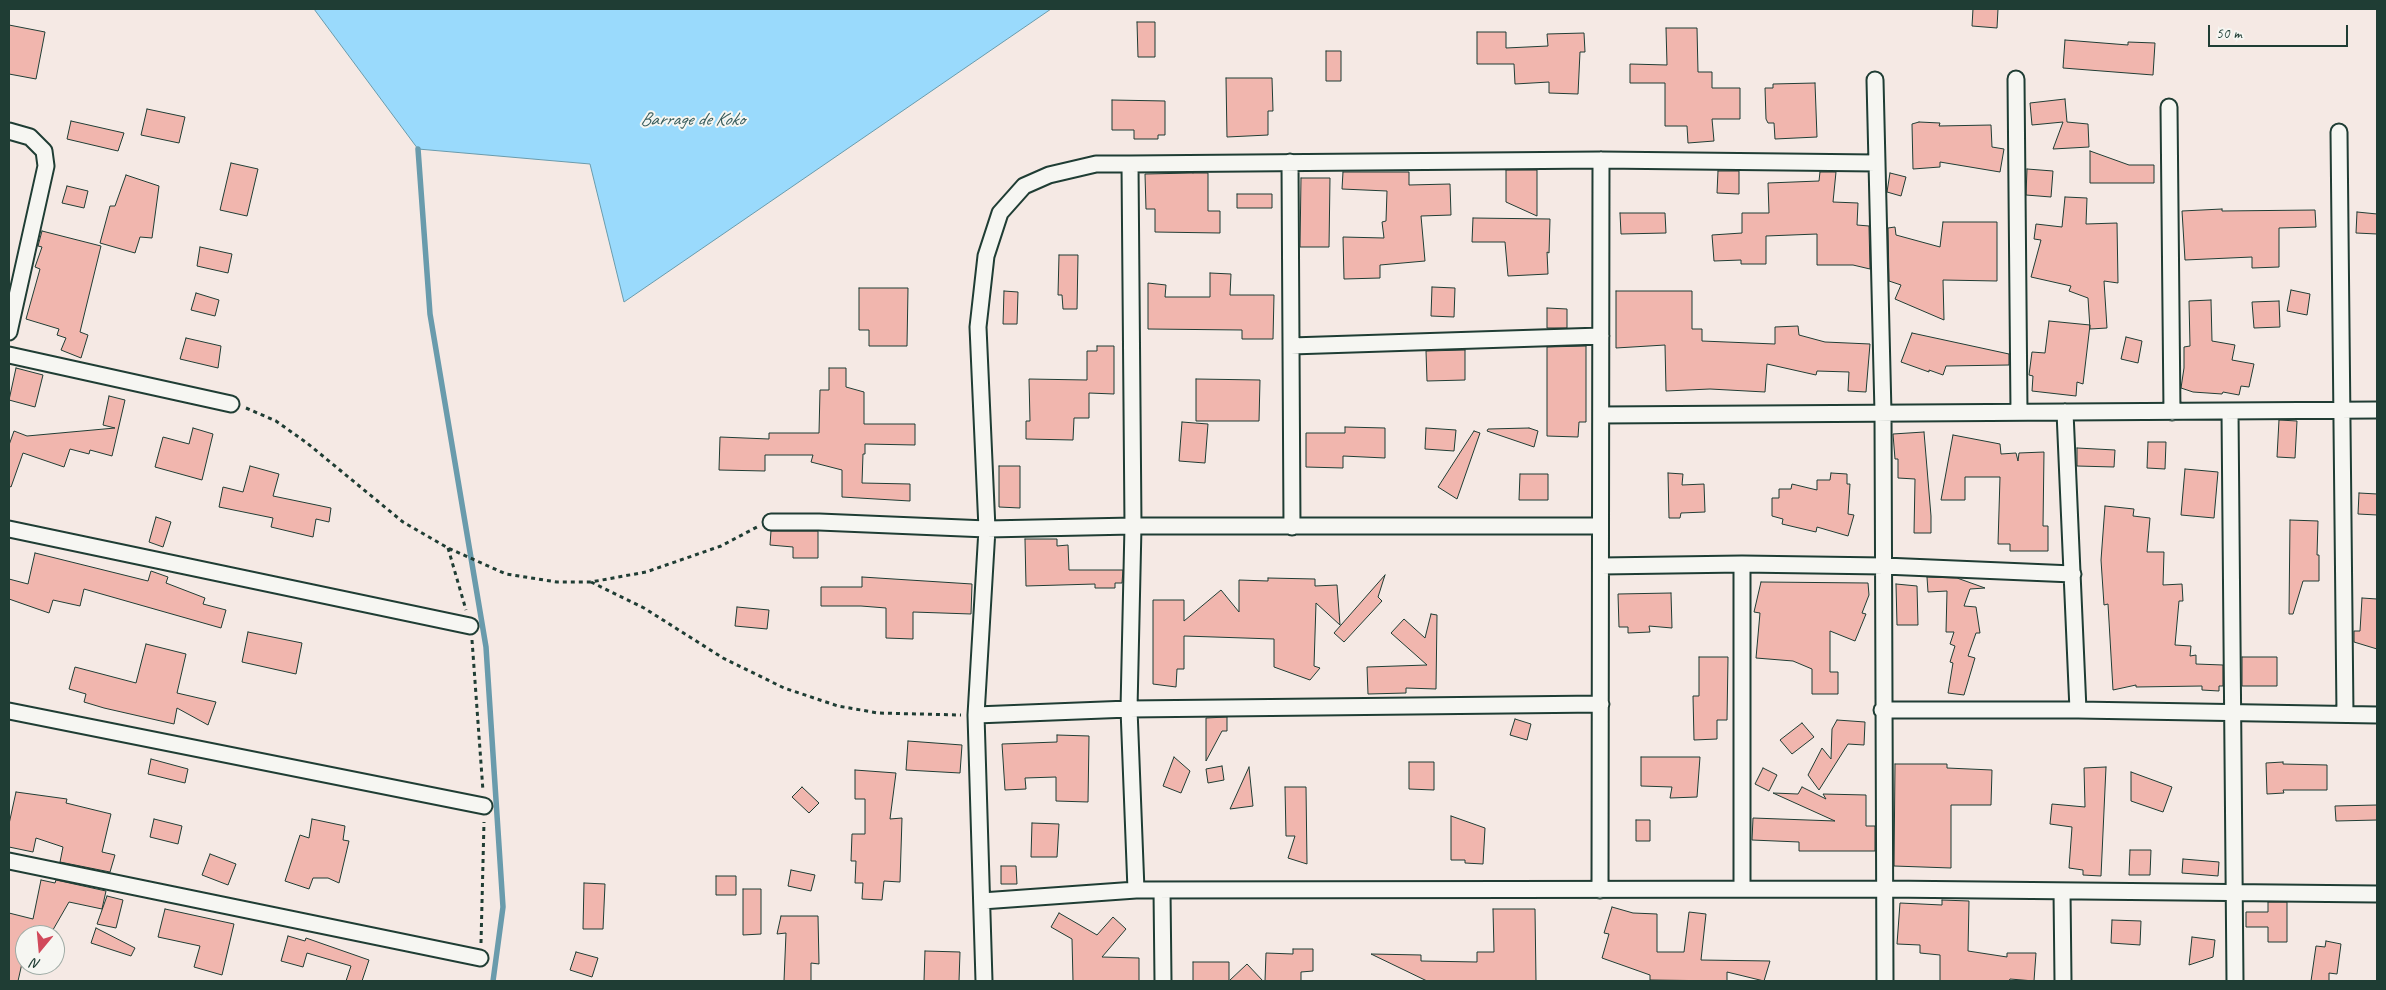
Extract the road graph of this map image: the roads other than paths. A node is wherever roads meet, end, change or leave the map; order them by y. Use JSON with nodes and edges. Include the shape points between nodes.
{"nodes":[{"id":1,"x":2016,"y":79,"type":"dead end"},
{"id":2,"x":1875,"y":80,"type":"dead end"},
{"id":3,"x":2169,"y":107,"type":"dead end"},
{"id":4,"x":9,"y":131,"type":"edge"},
{"id":5,"x":2339,"y":132,"type":"dead end"},
{"id":6,"x":1601,"y":160,"type":"junction"},
{"id":7,"x":1290,"y":162,"type":"junction"},
{"id":8,"x":1876,"y":163,"type":"junction"},
{"id":9,"x":1130,"y":164,"type":"junction"},
{"id":10,"x":9,"y":332,"type":"edge"},
{"id":11,"x":1601,"y":336,"type":"junction"},
{"id":12,"x":1291,"y":346,"type":"junction"},
{"id":13,"x":9,"y":355,"type":"edge"},
{"id":14,"x":231,"y":404,"type":"road end"},
{"id":15,"x":2342,"y":410,"type":"junction"},
{"id":16,"x":2377,"y":410,"type":"edge"},
{"id":17,"x":2230,"y":411,"type":"junction"},
{"id":18,"x":2019,"y":412,"type":"junction"},
{"id":19,"x":2065,"y":412,"type":"junction"},
{"id":20,"x":2172,"y":412,"type":"junction"},
{"id":21,"x":1883,"y":413,"type":"junction"},
{"id":22,"x":1601,"y":415,"type":"junction"},
{"id":23,"x":771,"y":522,"type":"road end"},
{"id":24,"x":1133,"y":526,"type":"junction"},
{"id":25,"x":1600,"y":526,"type":"junction"},
{"id":26,"x":1292,"y":527,"type":"junction"},
{"id":27,"x":9,"y":529,"type":"edge"},
{"id":28,"x":986,"y":529,"type":"junction"},
{"id":29,"x":1742,"y":564,"type":"junction"},
{"id":30,"x":1600,"y":566,"type":"junction"},
{"id":31,"x":1884,"y":566,"type":"junction"},
{"id":32,"x":2072,"y":574,"type":"junction"},
{"id":33,"x":470,"y":626,"type":"road end"},
{"id":34,"x":1601,"y":704,"type":"junction"},
{"id":35,"x":1129,"y":709,"type":"junction"},
{"id":36,"x":1882,"y":710,"type":"junction"},
{"id":37,"x":2078,"y":710,"type":"junction"},
{"id":38,"x":9,"y":711,"type":"edge"},
{"id":39,"x":2231,"y":712,"type":"junction"},
{"id":40,"x":2345,"y":714,"type":"junction"},
{"id":41,"x":976,"y":715,"type":"junction"},
{"id":42,"x":2377,"y":715,"type":"edge"},
{"id":43,"x":484,"y":806,"type":"road end"},
{"id":44,"x":9,"y":860,"type":"edge"},
{"id":45,"x":1742,"y":889,"type":"junction"},
{"id":46,"x":1884,"y":889,"type":"junction"},
{"id":47,"x":1136,"y":890,"type":"junction"},
{"id":48,"x":1162,"y":890,"type":"junction"},
{"id":49,"x":1600,"y":890,"type":"junction"},
{"id":50,"x":2062,"y":892,"type":"junction"},
{"id":51,"x":2235,"y":893,"type":"junction"},
{"id":52,"x":2377,"y":894,"type":"edge"},
{"id":53,"x":982,"y":902,"type":"junction"},
{"id":54,"x":480,"y":958,"type":"road end"},
{"id":55,"x":984,"y":981,"type":"edge"},
{"id":56,"x":1163,"y":981,"type":"edge"},
{"id":57,"x":1885,"y":981,"type":"edge"},
{"id":58,"x":2063,"y":981,"type":"edge"},
{"id":59,"x":2235,"y":981,"type":"edge"}],
"edges":[{"from":1,"to":18,"type":"street"},
{"from":2,"to":8,"type":"street"},
{"from":3,"to":20,"type":"street"},
{"from":4,"to":10,"type":"street","via":[[30,137],[44,151],[46,166]]},
{"from":5,"to":15,"type":"street"},
{"from":6,"to":7,"type":"street"},
{"from":6,"to":8,"type":"street"},
{"from":6,"to":11,"type":"street"},
{"from":7,"to":9,"type":"street"},
{"from":7,"to":12,"type":"street"},
{"from":8,"to":21,"type":"street"},
{"from":9,"to":24,"type":"street"},
{"from":9,"to":28,"type":"street","via":[[1096,164],[1049,174],[1024,186],[1000,213],[986,256],[978,327]]},
{"from":11,"to":12,"type":"street"},
{"from":11,"to":22,"type":"street"},
{"from":12,"to":26,"type":"street"},
{"from":13,"to":14,"type":"street"},
{"from":15,"to":16,"type":"street"},
{"from":15,"to":17,"type":"street"},
{"from":15,"to":40,"type":"street"},
{"from":17,"to":20,"type":"street"},
{"from":17,"to":39,"type":"street"},
{"from":18,"to":19,"type":"street"},
{"from":18,"to":21,"type":"street"},
{"from":19,"to":20,"type":"street"},
{"from":19,"to":32,"type":"street"},
{"from":21,"to":22,"type":"street"},
{"from":21,"to":31,"type":"street"},
{"from":22,"to":25,"type":"street"},
{"from":23,"to":28,"type":"street"},
{"from":24,"to":26,"type":"street"},
{"from":24,"to":28,"type":"street"},
{"from":24,"to":35,"type":"street"},
{"from":25,"to":26,"type":"street"},
{"from":25,"to":30,"type":"street"},
{"from":27,"to":33,"type":"street"},
{"from":28,"to":41,"type":"street"},
{"from":29,"to":30,"type":"street"},
{"from":29,"to":31,"type":"street"},
{"from":29,"to":45,"type":"street"},
{"from":30,"to":34,"type":"street"},
{"from":31,"to":32,"type":"street"},
{"from":31,"to":36,"type":"street"},
{"from":32,"to":37,"type":"street"},
{"from":34,"to":35,"type":"street"},
{"from":34,"to":49,"type":"street"},
{"from":35,"to":41,"type":"street"},
{"from":35,"to":47,"type":"street"},
{"from":36,"to":37,"type":"street"},
{"from":36,"to":46,"type":"street"},
{"from":37,"to":39,"type":"street"},
{"from":38,"to":43,"type":"street"},
{"from":39,"to":40,"type":"street"},
{"from":39,"to":51,"type":"street"},
{"from":40,"to":42,"type":"street"},
{"from":41,"to":53,"type":"street"},
{"from":44,"to":54,"type":"street"},
{"from":45,"to":46,"type":"street"},
{"from":45,"to":49,"type":"street"},
{"from":46,"to":50,"type":"street"},
{"from":46,"to":57,"type":"street"},
{"from":47,"to":48,"type":"street"},
{"from":47,"to":53,"type":"street"},
{"from":48,"to":49,"type":"street"},
{"from":48,"to":56,"type":"street"},
{"from":50,"to":51,"type":"street"},
{"from":50,"to":58,"type":"street"},
{"from":51,"to":52,"type":"street"},
{"from":51,"to":59,"type":"street"},
{"from":53,"to":55,"type":"street"}]}
